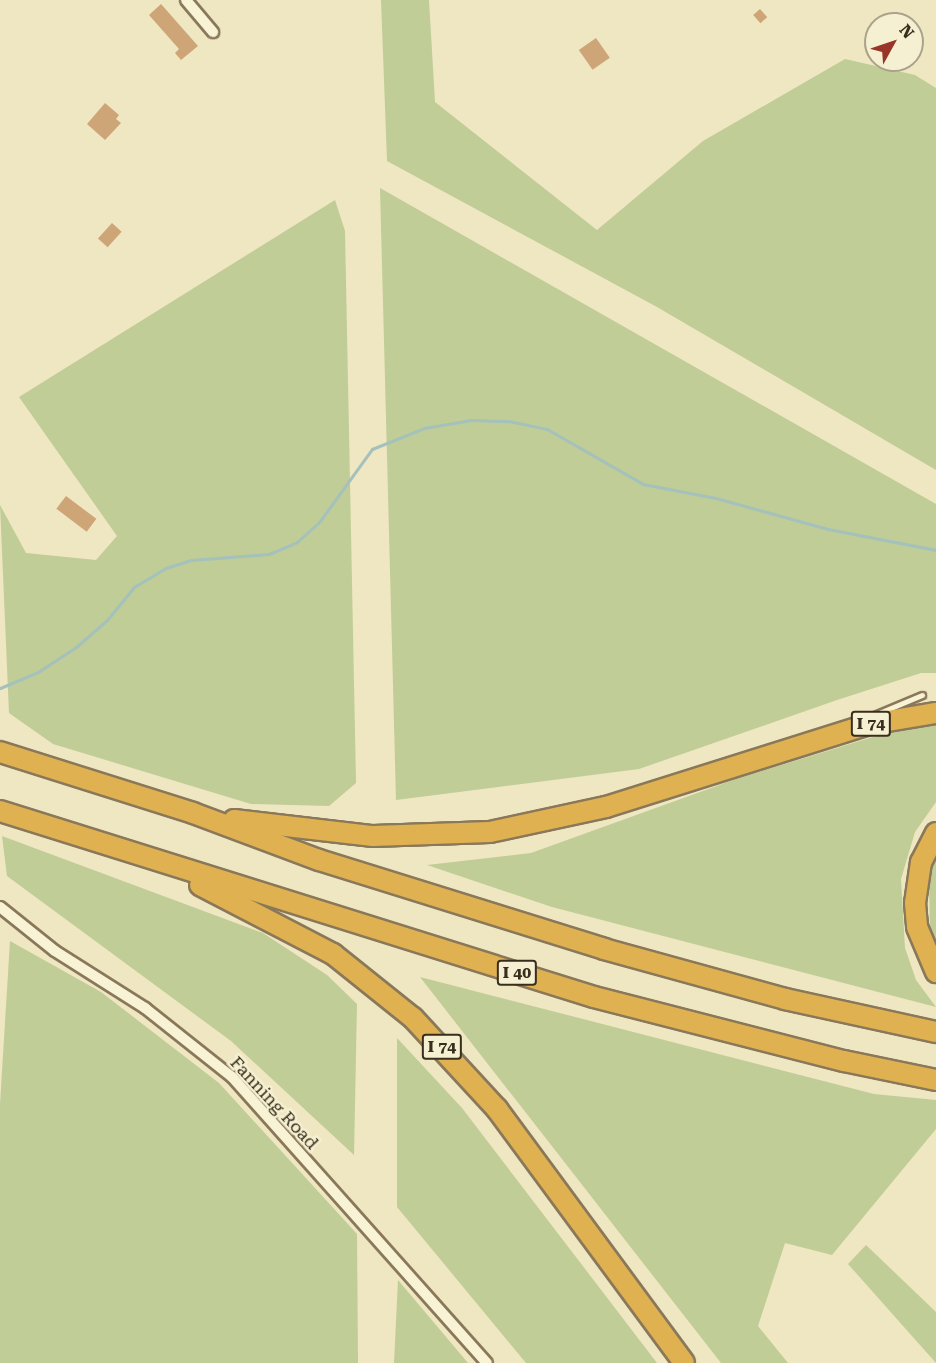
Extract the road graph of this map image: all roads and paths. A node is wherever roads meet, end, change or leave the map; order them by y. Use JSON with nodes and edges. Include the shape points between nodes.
{"nodes":[{"id":1,"x":186,"y":0,"type":"edge"},
{"id":2,"x":213,"y":32,"type":"dead end"},
{"id":3,"x":922,"y":695,"type":"dead end"},
{"id":4,"x":936,"y":713,"type":"edge"},
{"id":5,"x":807,"y":742,"type":"junction"},
{"id":6,"x":0,"y":752,"type":"edge"},
{"id":7,"x":0,"y":811,"type":"edge"},
{"id":8,"x":193,"y":813,"type":"junction"},
{"id":9,"x":936,"y":833,"type":"edge"},
{"id":10,"x":103,"y":845,"type":"junction"},
{"id":11,"x":0,"y":907,"type":"edge"},
{"id":12,"x":936,"y":972,"type":"edge"},
{"id":13,"x":936,"y":1032,"type":"edge"},
{"id":14,"x":936,"y":1080,"type":"edge"},
{"id":15,"x":487,"y":1363,"type":"edge"},
{"id":16,"x":684,"y":1363,"type":"edge"}],
"edges":[{"from":1,"to":2,"type":"street"},
{"from":3,"to":5,"type":"lane"},
{"from":4,"to":5,"type":"highway","number":"I 74","via":[[870,724]]},
{"from":5,"to":8,"type":"highway","number":"I 74","via":[[606,807],[490,832],[373,836]]},
{"from":6,"to":8,"type":"highway"},
{"from":7,"to":10,"type":"highway","number":"I 40"},
{"from":8,"to":13,"type":"highway","via":[[319,860],[604,949],[785,999]]},
{"from":9,"to":12,"type":"highway","via":[[921,862],[915,903],[917,927]]},
{"from":10,"to":14,"type":"highway","number":"I 40","via":[[594,997],[755,1040]]},
{"from":10,"to":16,"type":"highway","number":"I 74","via":[[198,884],[289,928],[333,954],[413,1018],[497,1109]]},
{"from":11,"to":15,"type":"street","name":"Fanning Road","via":[[55,951],[145,1008],[232,1077]]}]}
